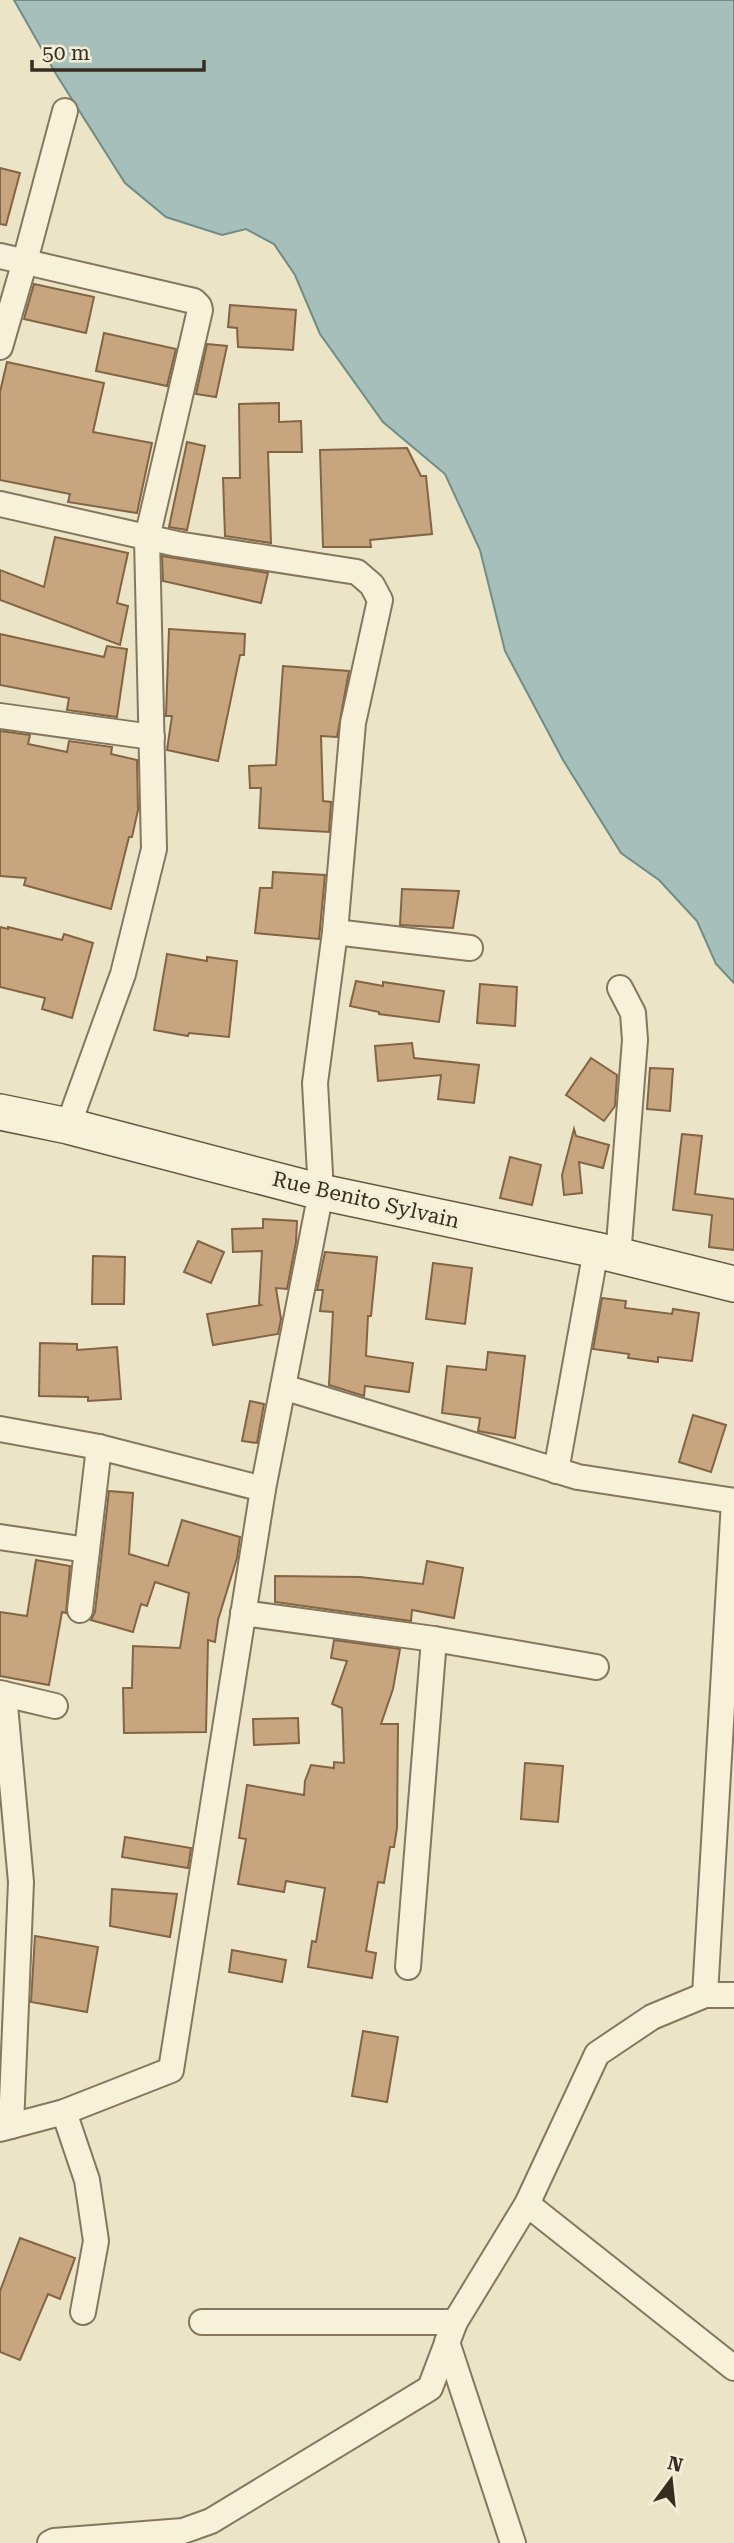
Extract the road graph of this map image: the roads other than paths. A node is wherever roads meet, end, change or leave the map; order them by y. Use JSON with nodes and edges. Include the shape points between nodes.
{"nodes":[{"id":1,"x":65,"y":111,"type":"dead end"},
{"id":2,"x":0,"y":256,"type":"edge"},
{"id":3,"x":25,"y":261,"type":"junction"},
{"id":4,"x":0,"y":347,"type":"edge"},
{"id":5,"x":0,"y":505,"type":"edge"},
{"id":6,"x":147,"y":538,"type":"junction"},
{"id":7,"x":0,"y":716,"type":"edge"},
{"id":8,"x":152,"y":737,"type":"junction"},
{"id":9,"x":335,"y":932,"type":"junction"},
{"id":10,"x":470,"y":948,"type":"dead end"},
{"id":11,"x":620,"y":988,"type":"dead end"},
{"id":12,"x":0,"y":1112,"type":"edge"},
{"id":13,"x":68,"y":1126,"type":"junction"},
{"id":14,"x":321,"y":1192,"type":"junction"},
{"id":15,"x":607,"y":1254,"type":"junction"},
{"id":16,"x":734,"y":1284,"type":"edge"},
{"id":17,"x":283,"y":1387,"type":"junction"},
{"id":18,"x":0,"y":1429,"type":"edge"},
{"id":19,"x":99,"y":1447,"type":"junction"},
{"id":20,"x":556,"y":1471,"type":"junction"},
{"id":21,"x":262,"y":1489,"type":"junction"},
{"id":22,"x":734,"y":1501,"type":"edge"},
{"id":23,"x":0,"y":1537,"type":"edge"},
{"id":24,"x":87,"y":1550,"type":"junction"},
{"id":25,"x":80,"y":1610,"type":"dead end"},
{"id":26,"x":243,"y":1613,"type":"junction"},
{"id":27,"x":434,"y":1639,"type":"junction"},
{"id":28,"x":596,"y":1667,"type":"dead end"},
{"id":29,"x":2,"y":1694,"type":"edge"},
{"id":30,"x":55,"y":1706,"type":"dead end"},
{"id":31,"x":408,"y":1967,"type":"dead end"},
{"id":32,"x":705,"y":1995,"type":"junction"},
{"id":33,"x":734,"y":1995,"type":"edge"},
{"id":34,"x":64,"y":2112,"type":"junction"},
{"id":35,"x":5,"y":2127,"type":"edge"},
{"id":36,"x":527,"y":2204,"type":"junction"},
{"id":37,"x":83,"y":2312,"type":"dead end"},
{"id":38,"x":202,"y":2322,"type":"dead end"},
{"id":39,"x":451,"y":2332,"type":"junction"},
{"id":40,"x":734,"y":2368,"type":"edge"},
{"id":41,"x":50,"y":2543,"type":"edge"},
{"id":42,"x":513,"y":2543,"type":"edge"}],
"edges":[{"from":1,"to":3,"type":"street"},
{"from":2,"to":3,"type":"street"},
{"from":3,"to":4,"type":"street"},
{"from":3,"to":6,"type":"street","via":[[194,301],[199,306]]},
{"from":5,"to":6,"type":"street"},
{"from":6,"to":8,"type":"street"},
{"from":6,"to":9,"type":"street","via":[[357,572],[372,584],[380,600],[354,723]]},
{"from":7,"to":8,"type":"street"},
{"from":8,"to":13,"type":"street","via":[[154,849],[123,974]]},
{"from":9,"to":10,"type":"street"},
{"from":9,"to":14,"type":"street","via":[[314,1083]]},
{"from":11,"to":15,"type":"street","via":[[633,1013],[635,1040]]},
{"from":12,"to":13,"type":"main road","name":"Rue Benito Sylvain"},
{"from":13,"to":14,"type":"main road","name":"Rue Benito Sylvain"},
{"from":14,"to":15,"type":"main road","name":"Rue Benito Sylvain"},
{"from":14,"to":17,"type":"street"},
{"from":15,"to":16,"type":"main road","name":"Rue Benito Sylvain"},
{"from":15,"to":20,"type":"street"},
{"from":17,"to":20,"type":"street"},
{"from":17,"to":21,"type":"street"},
{"from":18,"to":19,"type":"street"},
{"from":19,"to":21,"type":"street"},
{"from":19,"to":24,"type":"street"},
{"from":20,"to":22,"type":"street"},
{"from":21,"to":26,"type":"street"},
{"from":22,"to":32,"type":"street"},
{"from":23,"to":24,"type":"street"},
{"from":24,"to":25,"type":"street"},
{"from":26,"to":27,"type":"street"},
{"from":26,"to":34,"type":"street","via":[[171,2070]]},
{"from":27,"to":28,"type":"street"},
{"from":27,"to":31,"type":"street"},
{"from":29,"to":30,"type":"street"},
{"from":29,"to":35,"type":"street","via":[[21,1882]]},
{"from":32,"to":33,"type":"street"},
{"from":32,"to":36,"type":"street","via":[[652,2017],[597,2054]]},
{"from":34,"to":35,"type":"street"},
{"from":34,"to":37,"type":"street","via":[[87,2180],[96,2241]]},
{"from":36,"to":39,"type":"street"},
{"from":36,"to":40,"type":"street"},
{"from":38,"to":39,"type":"street"},
{"from":39,"to":41,"type":"street","via":[[430,2388],[211,2521],[183,2532]]},
{"from":39,"to":42,"type":"street"}]}
